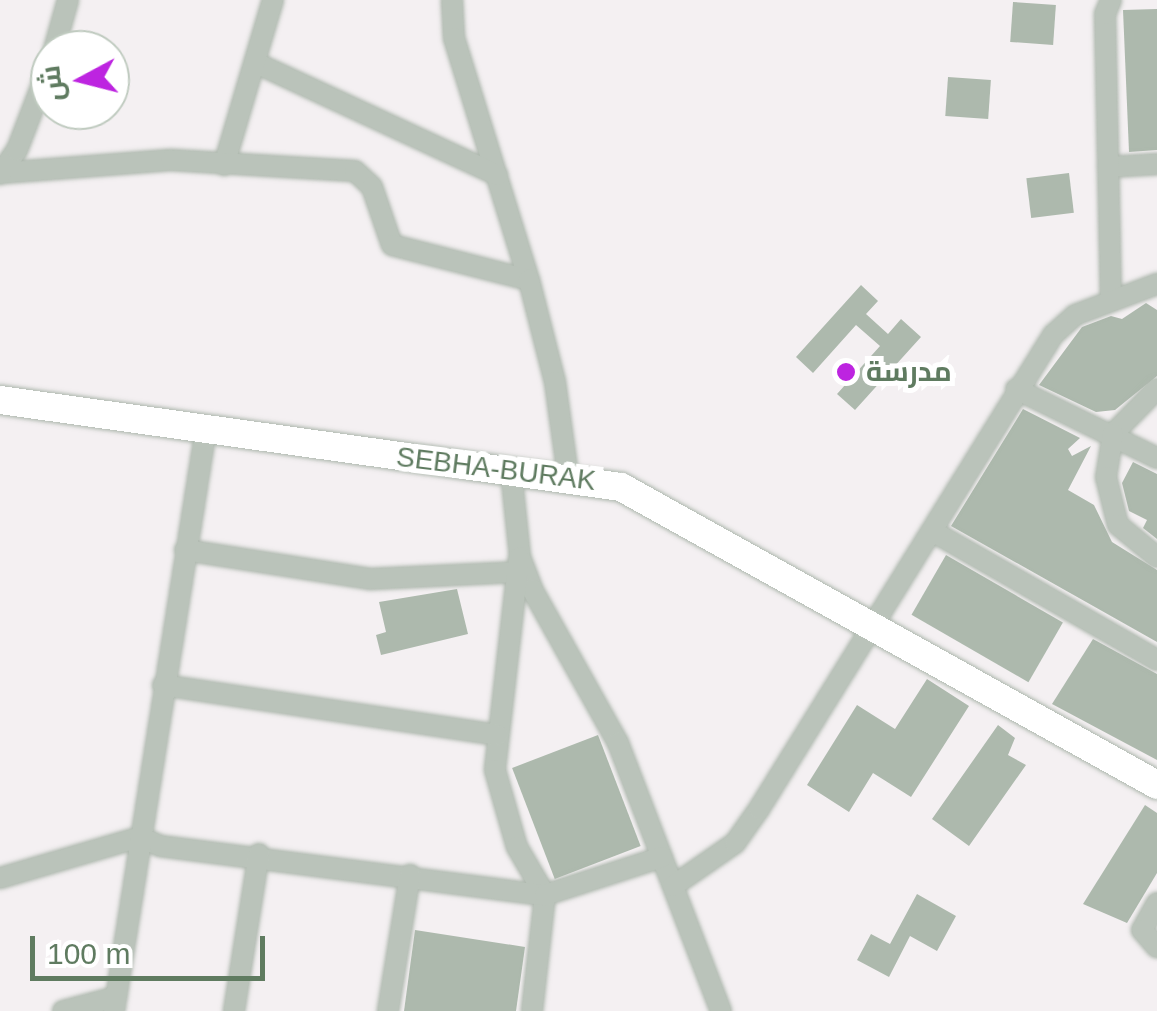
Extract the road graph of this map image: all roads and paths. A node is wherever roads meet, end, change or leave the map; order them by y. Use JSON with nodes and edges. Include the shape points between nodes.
{"nodes":[{"id":1,"x":68,"y":0,"type":"edge"},
{"id":2,"x":273,"y":0,"type":"edge"},
{"id":3,"x":452,"y":0,"type":"edge"},
{"id":4,"x":1111,"y":0,"type":"edge"},
{"id":5,"x":60,"y":30,"type":"edge"},
{"id":6,"x":256,"y":63,"type":"junction"},
{"id":7,"x":30,"y":116,"type":"edge"},
{"id":8,"x":1157,"y":164,"type":"edge"},
{"id":9,"x":224,"y":165,"type":"junction"},
{"id":10,"x":1108,"y":166,"type":"junction"},
{"id":11,"x":0,"y":173,"type":"edge"},
{"id":12,"x":497,"y":176,"type":"junction"},
{"id":13,"x":529,"y":280,"type":"junction"},
{"id":14,"x":1153,"y":290,"type":"edge"},
{"id":15,"x":1111,"y":301,"type":"junction"},
{"id":16,"x":1016,"y":389,"type":"junction"},
{"id":17,"x":1157,"y":389,"type":"edge"},
{"id":18,"x":0,"y":400,"type":"edge"},
{"id":19,"x":206,"y":429,"type":"junction"},
{"id":20,"x":1113,"y":434,"type":"junction"},
{"id":21,"x":1157,"y":458,"type":"edge"},
{"id":22,"x":511,"y":471,"type":"junction"},
{"id":23,"x":568,"y":476,"type":"junction"},
{"id":24,"x":932,"y":531,"type":"junction"},
{"id":25,"x":184,"y":550,"type":"junction"},
{"id":26,"x":1157,"y":557,"type":"edge"},
{"id":27,"x":518,"y":564,"type":"junction"},
{"id":28,"x":872,"y":628,"type":"junction"},
{"id":29,"x":1157,"y":660,"type":"edge"},
{"id":30,"x":163,"y":684,"type":"junction"},
{"id":31,"x":497,"y":735,"type":"junction"},
{"id":32,"x":1157,"y":785,"type":"edge"},
{"id":33,"x":140,"y":837,"type":"junction"},
{"id":34,"x":260,"y":854,"type":"junction"},
{"id":35,"x":662,"y":857,"type":"junction"},
{"id":36,"x":410,"y":875,"type":"junction"},
{"id":37,"x":0,"y":878,"type":"edge"},
{"id":38,"x":673,"y":886,"type":"junction"},
{"id":39,"x":546,"y":895,"type":"junction"},
{"id":40,"x":1157,"y":903,"type":"edge"},
{"id":41,"x":1157,"y":947,"type":"edge"},
{"id":42,"x":115,"y":1004,"type":"edge"},
{"id":43,"x":63,"y":1011,"type":"edge"},
{"id":44,"x":234,"y":1011,"type":"edge"},
{"id":45,"x":388,"y":1011,"type":"edge"},
{"id":46,"x":532,"y":1011,"type":"edge"},
{"id":47,"x":721,"y":1011,"type":"edge"}],
"edges":[{"from":1,"to":5,"type":"street"},
{"from":2,"to":6,"type":"street"},
{"from":3,"to":12,"type":"street","via":[[454,38]]},
{"from":4,"to":10,"type":"street","via":[[1104,14]]},
{"from":6,"to":9,"type":"street"},
{"from":6,"to":12,"type":"street"},
{"from":7,"to":11,"type":"street"},
{"from":8,"to":10,"type":"street"},
{"from":9,"to":11,"type":"street","via":[[152,160]]},
{"from":9,"to":13,"type":"street","via":[[355,171],[372,187],[392,245]]},
{"from":10,"to":15,"type":"street"},
{"from":12,"to":13,"type":"street"},
{"from":13,"to":23,"type":"street","via":[[555,382]]},
{"from":14,"to":15,"type":"street"},
{"from":15,"to":16,"type":"street","via":[[1063,324]]},
{"from":16,"to":20,"type":"street"},
{"from":16,"to":24,"type":"street"},
{"from":17,"to":20,"type":"street"},
{"from":18,"to":19,"type":"main road","name":"SEBHA-BURAK"},
{"from":19,"to":22,"type":"main road","name":"SEBHA-BURAK"},
{"from":19,"to":25,"type":"street"},
{"from":20,"to":21,"type":"street"},
{"from":20,"to":26,"type":"street","via":[[1106,477],[1111,511],[1130,541]]},
{"from":22,"to":23,"type":"main road","name":"SEBHA-BURAK"},
{"from":22,"to":27,"type":"street"},
{"from":23,"to":28,"type":"main road","name":"SEBHA-BURAK","via":[[657,503]]},
{"from":24,"to":28,"type":"street"},
{"from":24,"to":29,"type":"street"},
{"from":25,"to":27,"type":"street","via":[[370,579]]},
{"from":25,"to":30,"type":"street"},
{"from":27,"to":31,"type":"street"},
{"from":27,"to":35,"type":"street","via":[[612,729]]},
{"from":28,"to":32,"type":"main road","name":"SEBHA-BURAK"},
{"from":28,"to":38,"type":"street","via":[[734,843]]},
{"from":30,"to":31,"type":"street"},
{"from":30,"to":33,"type":"street"},
{"from":31,"to":39,"type":"street","via":[[501,803],[517,848]]},
{"from":33,"to":34,"type":"street","via":[[160,846]]},
{"from":33,"to":37,"type":"street"},
{"from":33,"to":42,"type":"street"},
{"from":34,"to":36,"type":"street"},
{"from":34,"to":44,"type":"street"},
{"from":35,"to":38,"type":"street"},
{"from":35,"to":39,"type":"street"},
{"from":36,"to":39,"type":"street"},
{"from":36,"to":45,"type":"street"},
{"from":38,"to":47,"type":"street"},
{"from":39,"to":46,"type":"street"},
{"from":40,"to":41,"type":"street","via":[[1142,930]]},
{"from":42,"to":43,"type":"street"}]}
